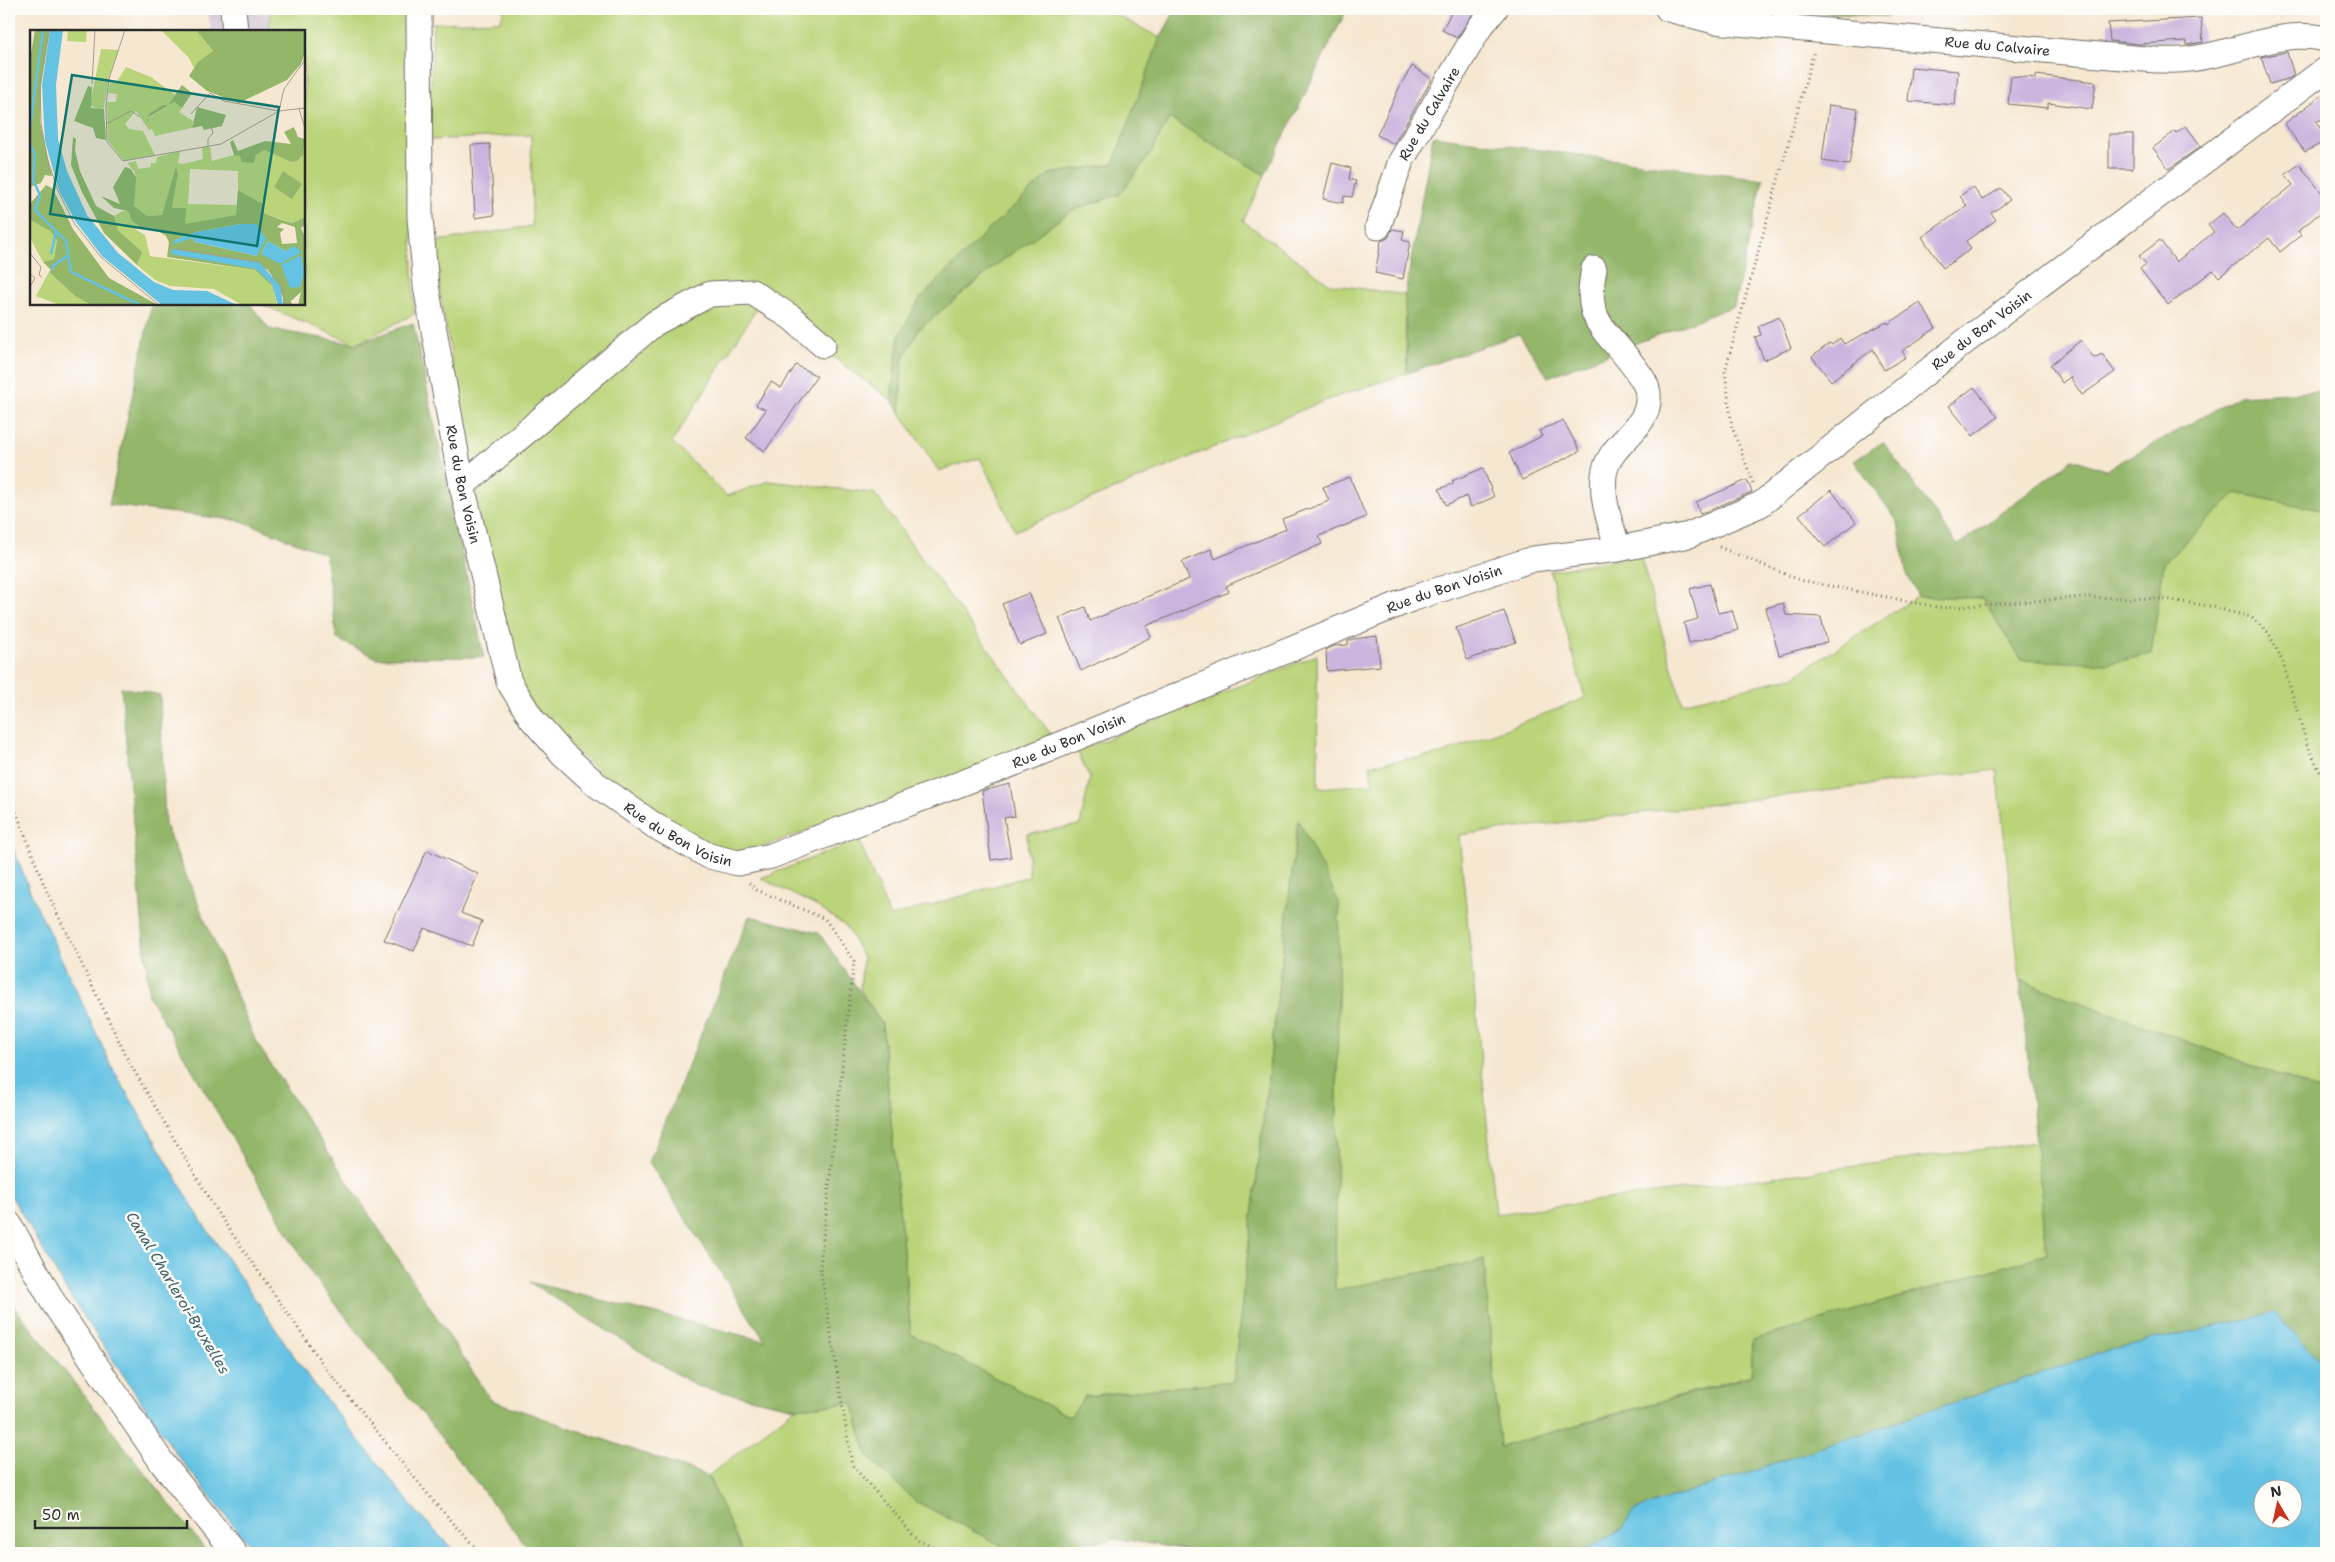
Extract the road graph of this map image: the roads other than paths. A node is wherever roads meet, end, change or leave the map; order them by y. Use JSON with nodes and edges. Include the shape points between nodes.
{"nodes":[{"id":1,"x":233,"y":9,"type":"edge"},
{"id":2,"x":419,"y":9,"type":"edge"},
{"id":3,"x":1495,"y":9,"type":"edge"},
{"id":4,"x":1668,"y":9,"type":"edge"},
{"id":5,"x":235,"y":30,"type":"edge"},
{"id":6,"x":2326,"y":39,"type":"edge"},
{"id":7,"x":2326,"y":69,"type":"edge"},
{"id":8,"x":1378,"y":227,"type":"dead end"},
{"id":9,"x":1594,"y":269,"type":"dead end"},
{"id":10,"x":823,"y":345,"type":"dead end"},
{"id":11,"x":462,"y":486,"type":"junction"},
{"id":12,"x":1618,"y":549,"type":"junction"},
{"id":13,"x":9,"y":1224,"type":"edge"},
{"id":14,"x":234,"y":1553,"type":"edge"}],
"edges":[{"from":1,"to":5,"type":"street"},
{"from":2,"to":11,"type":"street","name":"Rue du Bon Voisin","via":[[420,218],[424,267]]},
{"from":3,"to":8,"type":"street","name":"Rue du Calvaire","via":[[1480,27],[1401,161]]},
{"from":4,"to":6,"type":"street","name":"Rue du Calvaire","via":[[1714,21],[2156,60],[2191,59],[2271,39],[2309,35]]},
{"from":7,"to":12,"type":"street","name":"Rue du Bon Voisin","via":[[1968,340],[1761,504],[1689,535]]},
{"from":9,"to":12,"type":"street","via":[[1592,302],[1597,323],[1632,363],[1648,393],[1647,412],[1615,448],[1604,473],[1604,502]]},
{"from":10,"to":11,"type":"street","via":[[792,318],[752,292],[710,294],[655,324]]},
{"from":11,"to":12,"type":"street","name":"Rue du Bon Voisin","via":[[509,682],[532,719],[597,785],[648,821],[709,856],[738,863],[771,856],[1011,764],[1411,600],[1533,560]]},
{"from":13,"to":14,"type":"street","via":[[53,1302],[163,1464]]}]}
